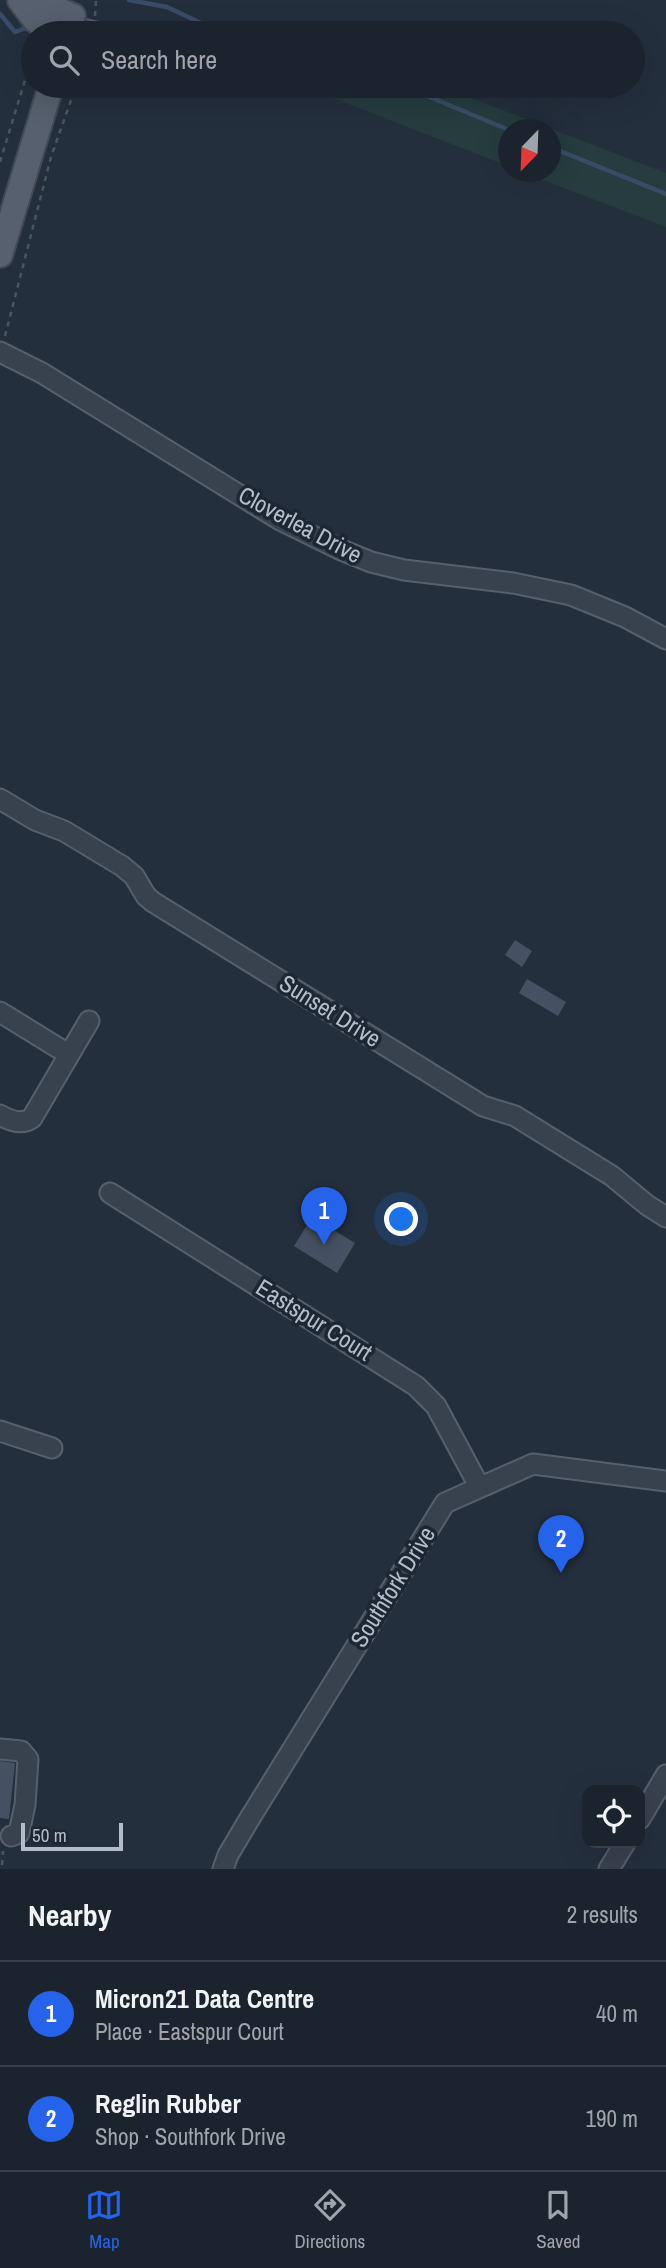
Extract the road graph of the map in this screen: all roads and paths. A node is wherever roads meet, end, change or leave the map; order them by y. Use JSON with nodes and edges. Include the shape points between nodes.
{"nodes":[{"id":1,"x":20,"y":0,"type":"edge"},
{"id":2,"x":34,"y":0,"type":"edge"},
{"id":3,"x":52,"y":21,"type":"edge"},
{"id":4,"x":67,"y":21,"type":"edge"},
{"id":5,"x":21,"y":93,"type":"edge"},
{"id":6,"x":47,"y":98,"type":"edge"},
{"id":7,"x":72,"y":98,"type":"edge"},
{"id":8,"x":0,"y":162,"type":"edge"},
{"id":9,"x":0,"y":255,"type":"edge"},
{"id":10,"x":2,"y":345,"type":"edge"},
{"id":11,"x":666,"y":639,"type":"edge"},
{"id":12,"x":0,"y":799,"type":"edge"},
{"id":13,"x":0,"y":1012,"type":"edge"},
{"id":14,"x":89,"y":1021,"type":"dead end"},
{"id":15,"x":68,"y":1054,"type":"junction"},
{"id":16,"x":0,"y":1115,"type":"edge"},
{"id":17,"x":110,"y":1193,"type":"dead end"},
{"id":18,"x":666,"y":1217,"type":"edge"},
{"id":19,"x":0,"y":1431,"type":"edge"},
{"id":20,"x":52,"y":1448,"type":"dead end"},
{"id":21,"x":666,"y":1481,"type":"edge"},
{"id":22,"x":479,"y":1486,"type":"junction"},
{"id":23,"x":0,"y":1742,"type":"edge"},
{"id":24,"x":0,"y":1749,"type":"edge"},
{"id":25,"x":21,"y":1751,"type":"junction"},
{"id":26,"x":666,"y":1775,"type":"edge"},
{"id":27,"x":645,"y":1811,"type":"edge"},
{"id":28,"x":11,"y":1836,"type":"dead end"},
{"id":29,"x":622,"y":1848,"type":"edge"},
{"id":30,"x":223,"y":1869,"type":"edge"},
{"id":31,"x":609,"y":1869,"type":"edge"}],
"edges":[{"from":1,"to":3,"type":"main road","via":[[35,20]]},
{"from":2,"to":4,"type":"main road"},
{"from":5,"to":8,"type":"path"},
{"from":6,"to":9,"type":"main road"},
{"from":7,"to":10,"type":"path","via":[[51,157]]},
{"from":10,"to":11,"type":"street","name":"Cloverlea Drive","via":[[280,520],[339,550],[404,570],[513,583],[571,596]]},
{"from":12,"to":18,"type":"street","name":"Sunset Drive","via":[[122,866],[153,902],[483,1105],[514,1116],[601,1169]]},
{"from":13,"to":15,"type":"street"},
{"from":14,"to":15,"type":"street"},
{"from":15,"to":16,"type":"street","via":[[32,1118],[21,1122]]},
{"from":17,"to":22,"type":"street","name":"Eastspur Court","via":[[416,1386],[436,1406]]},
{"from":19,"to":20,"type":"street"},
{"from":21,"to":22,"type":"street","name":"Southfork Drive","via":[[533,1464]]},
{"from":22,"to":30,"type":"street","name":"Southfork Drive","via":[[445,1503]]},
{"from":23,"to":25,"type":"street"},
{"from":24,"to":25,"type":"street"},
{"from":25,"to":28,"type":"street","via":[[28,1759],[25,1805],[19,1833]]},
{"from":26,"to":27,"type":"street"},
{"from":29,"to":31,"type":"street"}]}
